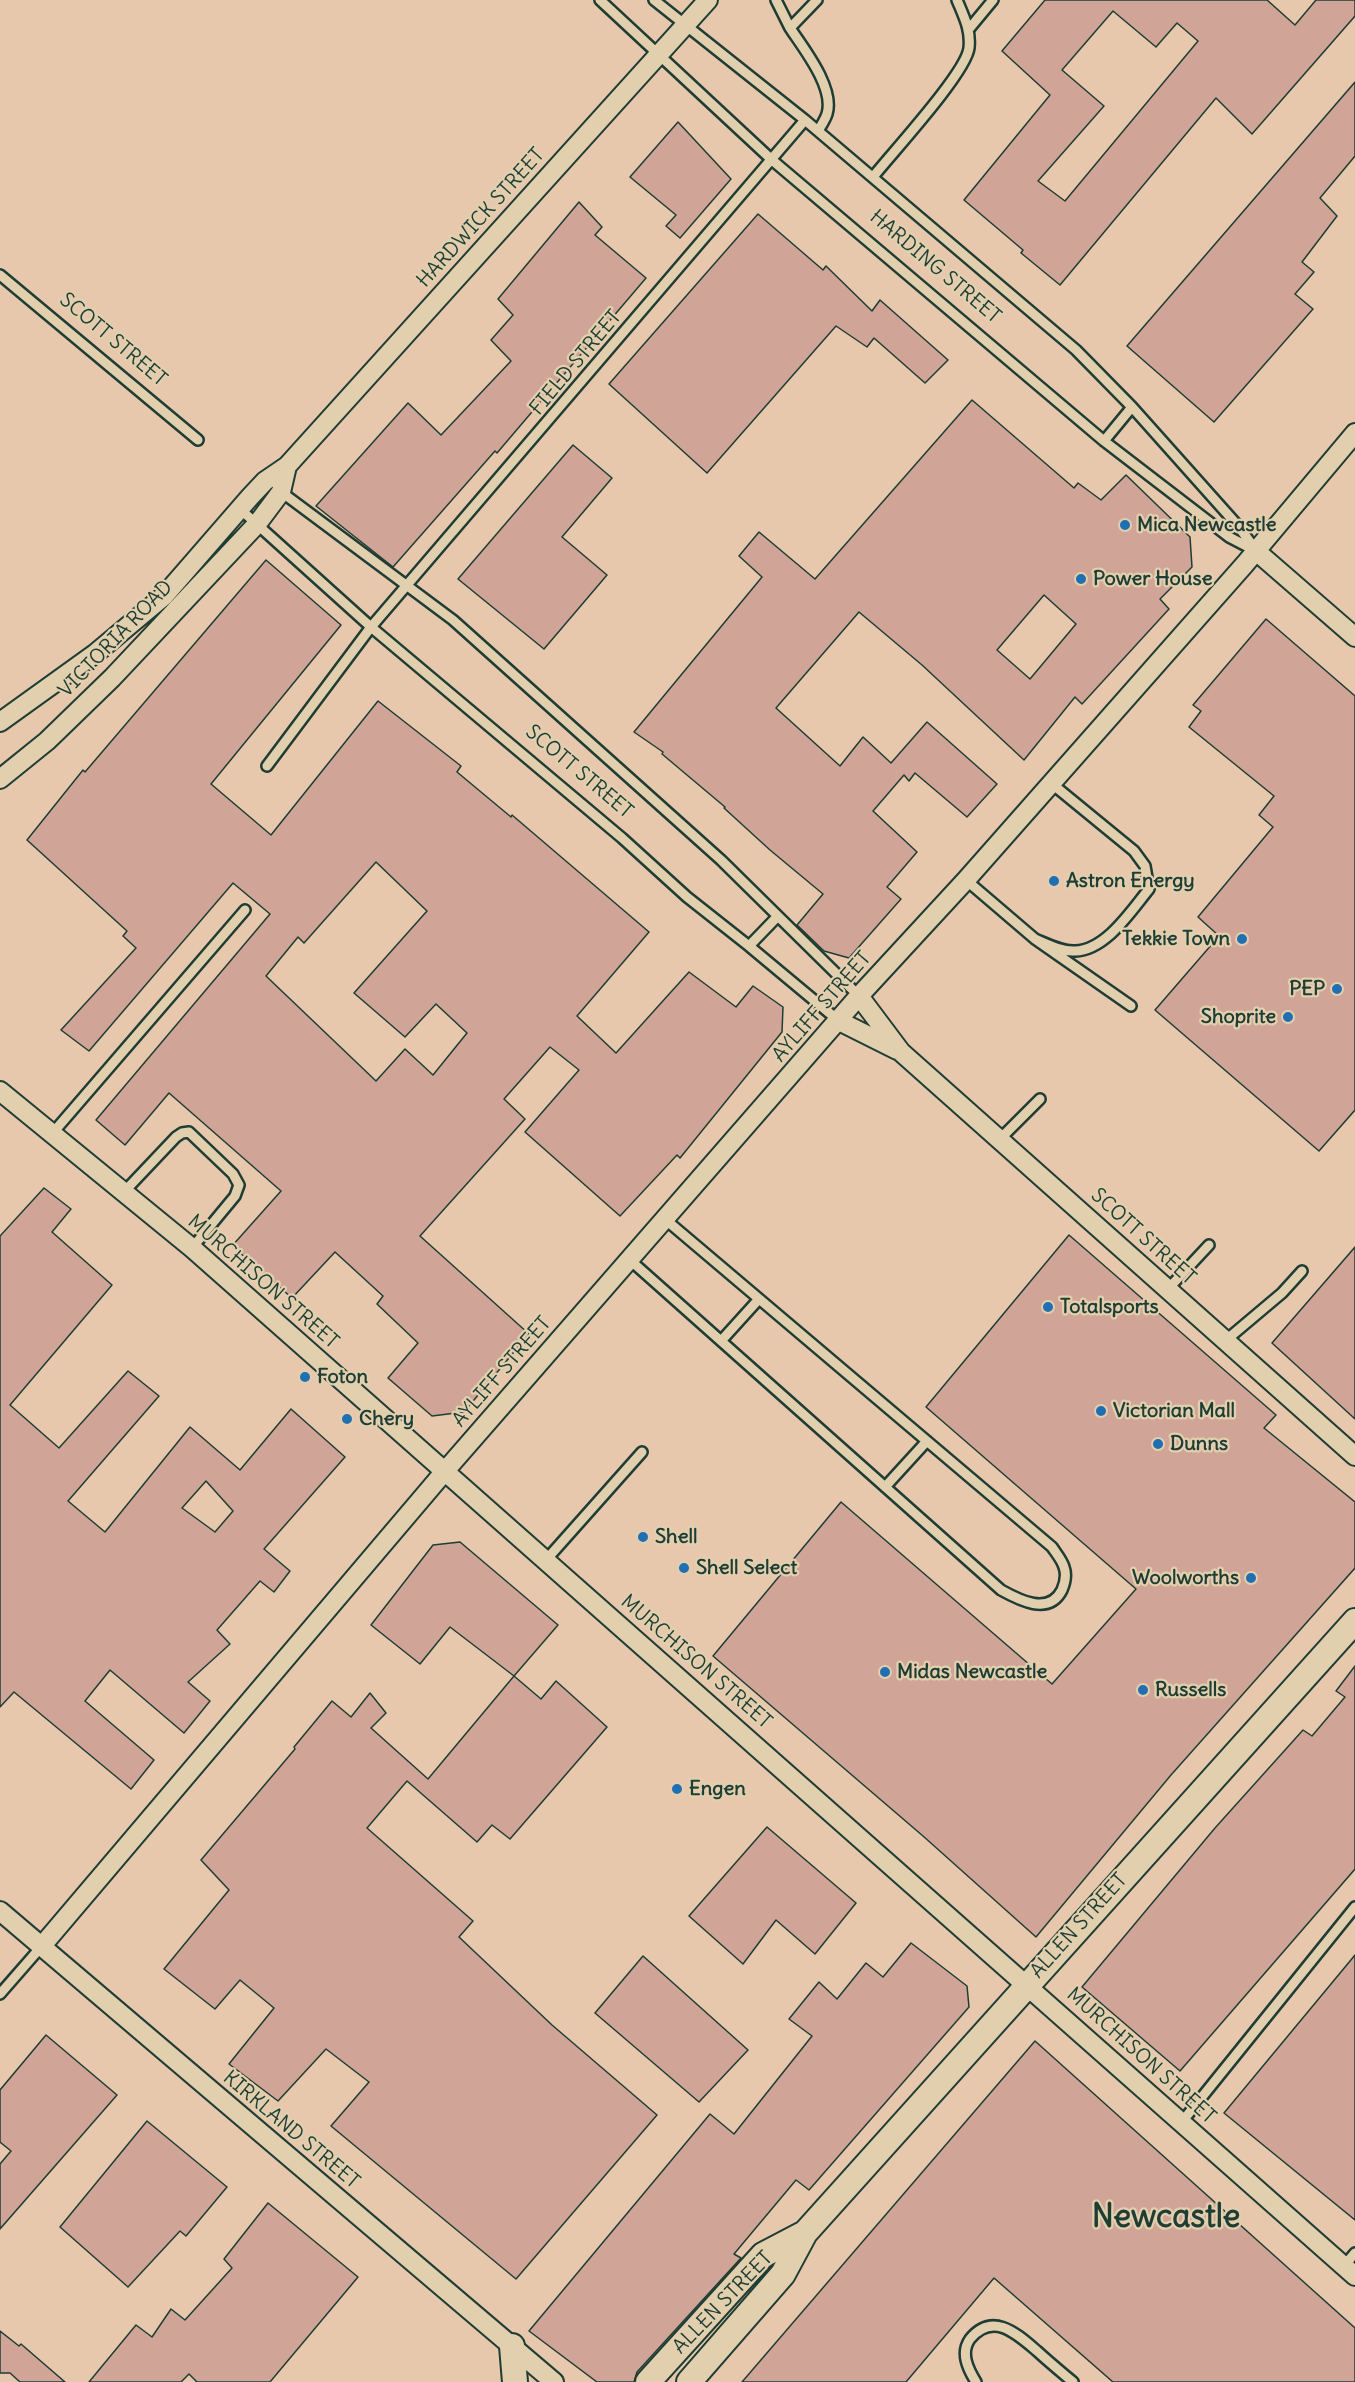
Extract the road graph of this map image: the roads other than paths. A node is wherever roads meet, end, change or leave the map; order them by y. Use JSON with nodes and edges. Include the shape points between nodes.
{"nodes":[{"id":1,"x":600,"y":0,"type":"edge"},
{"id":2,"x":654,"y":0,"type":"edge"},
{"id":3,"x":708,"y":0,"type":"edge"},
{"id":4,"x":776,"y":0,"type":"edge"},
{"id":5,"x":817,"y":0,"type":"edge"},
{"id":6,"x":957,"y":0,"type":"edge"},
{"id":7,"x":993,"y":0,"type":"edge"},
{"id":8,"x":685,"y":27,"type":"junction"},
{"id":9,"x":790,"y":28,"type":"junction"},
{"id":10,"x":969,"y":29,"type":"junction"},
{"id":11,"x":660,"y":54,"type":"junction"},
{"id":12,"x":805,"y":120,"type":"junction"},
{"id":13,"x":818,"y":131,"type":"junction"},
{"id":14,"x":772,"y":160,"type":"junction"},
{"id":15,"x":873,"y":177,"type":"junction"},
{"id":16,"x":0,"y":274,"type":"edge"},
{"id":17,"x":1132,"y":407,"type":"junction"},
{"id":18,"x":1355,"y":433,"type":"edge"},
{"id":19,"x":198,"y":440,"type":"dead end"},
{"id":20,"x":1104,"y":441,"type":"junction"},
{"id":21,"x":287,"y":466,"type":"junction"},
{"id":22,"x":265,"y":481,"type":"junction"},
{"id":23,"x":281,"y":492,"type":"junction"},
{"id":24,"x":240,"y":509,"type":"junction"},
{"id":25,"x":257,"y":524,"type":"junction"},
{"id":26,"x":1256,"y":551,"type":"junction"},
{"id":27,"x":408,"y":587,"type":"junction"},
{"id":28,"x":371,"y":627,"type":"junction"},
{"id":29,"x":1355,"y":637,"type":"edge"},
{"id":30,"x":0,"y":722,"type":"edge"},
{"id":31,"x":267,"y":766,"type":"dead end"},
{"id":32,"x":0,"y":779,"type":"edge"},
{"id":33,"x":1051,"y":783,"type":"junction"},
{"id":34,"x":966,"y":880,"type":"junction"},
{"id":35,"x":245,"y":910,"type":"dead end"},
{"id":36,"x":777,"y":917,"type":"junction"},
{"id":37,"x":1035,"y":939,"type":"junction"},
{"id":38,"x":749,"y":946,"type":"junction"},
{"id":39,"x":859,"y":996,"type":"junction"},
{"id":40,"x":1131,"y":1006,"type":"dead end"},
{"id":41,"x":839,"y":1021,"type":"junction"},
{"id":42,"x":901,"y":1052,"type":"junction"},
{"id":43,"x":0,"y":1091,"type":"edge"},
{"id":44,"x":1040,"y":1099,"type":"dead end"},
{"id":45,"x":51,"y":1134,"type":"junction"},
{"id":46,"x":1000,"y":1139,"type":"junction"},
{"id":47,"x":123,"y":1193,"type":"junction"},
{"id":48,"x":666,"y":1220,"type":"junction"},
{"id":49,"x":1209,"y":1245,"type":"dead end"},
{"id":50,"x":192,"y":1248,"type":"junction"},
{"id":51,"x":630,"y":1260,"type":"junction"},
{"id":52,"x":1302,"y":1270,"type":"dead end"},
{"id":53,"x":1168,"y":1289,"type":"junction"},
{"id":54,"x":759,"y":1299,"type":"junction"},
{"id":55,"x":721,"y":1341,"type":"junction"},
{"id":56,"x":1225,"y":1341,"type":"junction"},
{"id":57,"x":927,"y":1441,"type":"junction"},
{"id":58,"x":642,"y":1452,"type":"dead end"},
{"id":59,"x":1355,"y":1456,"type":"edge"},
{"id":60,"x":445,"y":1471,"type":"junction"},
{"id":61,"x":885,"y":1487,"type":"junction"},
{"id":62,"x":546,"y":1560,"type":"junction"},
{"id":63,"x":1355,"y":1621,"type":"edge"},
{"id":64,"x":1355,"y":1906,"type":"edge"},
{"id":65,"x":0,"y":1911,"type":"edge"},
{"id":66,"x":41,"y":1947,"type":"junction"},
{"id":67,"x":1027,"y":1984,"type":"junction"},
{"id":68,"x":0,"y":1994,"type":"edge"},
{"id":69,"x":1181,"y":2123,"type":"junction"},
{"id":70,"x":805,"y":2233,"type":"junction"},
{"id":71,"x":1351,"y":2265,"type":"edge"},
{"id":72,"x":512,"y":2346,"type":"junction"},
{"id":73,"x":515,"y":2382,"type":"edge"},
{"id":74,"x":554,"y":2382,"type":"edge"},
{"id":75,"x":648,"y":2382,"type":"edge"},
{"id":76,"x":689,"y":2382,"type":"edge"},
{"id":77,"x":976,"y":2382,"type":"edge"},
{"id":78,"x":1073,"y":2382,"type":"edge"}],
"edges":[{"from":1,"to":11,"type":"lane","name":"HARDING STREET"},
{"from":2,"to":8,"type":"lane","name":"HARDING STREET"},
{"from":3,"to":8,"type":"street","name":"HARDWICK STREET"},
{"from":4,"to":9,"type":"lane"},
{"from":5,"to":9,"type":"lane"},
{"from":6,"to":10,"type":"lane"},
{"from":7,"to":10,"type":"lane"},
{"from":8,"to":11,"type":"street","name":"HARDWICK STREET"},
{"from":8,"to":12,"type":"lane","name":"HARDING STREET"},
{"from":9,"to":13,"type":"lane","via":[[817,69],[827,94],[827,112]]},
{"from":10,"to":15,"type":"lane","via":[[965,60]]},
{"from":11,"to":14,"type":"lane","name":"HARDING STREET"},
{"from":11,"to":21,"type":"street","name":"HARDWICK STREET"},
{"from":12,"to":13,"type":"lane","name":"HARDING STREET"},
{"from":12,"to":14,"type":"lane","name":"FIELD STREET"},
{"from":13,"to":15,"type":"lane","name":"HARDING STREET"},
{"from":14,"to":20,"type":"lane","name":"HARDING STREET"},
{"from":14,"to":27,"type":"lane","name":"FIELD STREET"},
{"from":15,"to":17,"type":"lane","name":"HARDING STREET","via":[[1076,350]]},
{"from":16,"to":19,"type":"lane","name":"SCOTT STREET"},
{"from":17,"to":20,"type":"lane"},
{"from":17,"to":26,"type":"lane","name":"HARDING STREET"},
{"from":18,"to":26,"type":"street","name":"AYLIFF STREET"},
{"from":20,"to":26,"type":"lane","name":"HARDING STREET","via":[[1229,537]]},
{"from":21,"to":22,"type":"street","name":"HARDWICK STREET"},
{"from":21,"to":23,"type":"street","name":"HARDWICK STREET"},
{"from":22,"to":23,"type":"lane","name":"SCOTT STREET"},
{"from":22,"to":24,"type":"street","name":"HARDWICK STREET"},
{"from":23,"to":25,"type":"street","name":"HARDWICK STREET"},
{"from":23,"to":27,"type":"lane","name":"SCOTT STREET"},
{"from":24,"to":25,"type":"lane","name":"SCOTT STREET"},
{"from":24,"to":30,"type":"street","name":"HARDWICK STREET","via":[[164,596],[96,653]]},
{"from":25,"to":28,"type":"lane","name":"SCOTT STREET"},
{"from":25,"to":32,"type":"street","name":"VICTORIA ROAD","via":[[112,678],[47,741]]},
{"from":26,"to":29,"type":"street","name":"HARDING STREET"},
{"from":26,"to":33,"type":"street","name":"AYLIFF STREET"},
{"from":27,"to":28,"type":"lane","name":"FIELD STREET"},
{"from":27,"to":36,"type":"lane","name":"SCOTT STREET","via":[[462,628],[721,860]]},
{"from":28,"to":31,"type":"lane","name":"FIELD STREET"},
{"from":28,"to":38,"type":"lane","name":"SCOTT STREET"},
{"from":33,"to":34,"type":"street","name":"AYLIFF STREET"},
{"from":33,"to":37,"type":"lane","via":[[1134,851],[1145,866],[1150,883],[1108,938],[1083,950],[1066,950]]},
{"from":34,"to":37,"type":"lane"},
{"from":34,"to":39,"type":"street","name":"AYLIFF STREET"},
{"from":35,"to":45,"type":"lane"},
{"from":36,"to":38,"type":"lane"},
{"from":36,"to":39,"type":"lane","name":"SCOTT STREET"},
{"from":37,"to":40,"type":"lane"},
{"from":38,"to":41,"type":"lane","name":"SCOTT STREET"},
{"from":39,"to":41,"type":"street","name":"AYLIFF STREET"},
{"from":39,"to":42,"type":"street","name":"SCOTT STREET"},
{"from":41,"to":42,"type":"street","name":"SCOTT STREET"},
{"from":41,"to":48,"type":"street","name":"AYLIFF STREET"},
{"from":42,"to":46,"type":"street","name":"SCOTT STREET"},
{"from":43,"to":45,"type":"street","name":"MURCHISON STREET"},
{"from":44,"to":46,"type":"lane"},
{"from":45,"to":47,"type":"street","name":"MURCHISON STREET"},
{"from":46,"to":53,"type":"street","name":"SCOTT STREET"},
{"from":47,"to":50,"type":"street","name":"MURCHISON STREET"},
{"from":47,"to":50,"type":"lane","via":[[176,1137],[189,1132],[233,1174],[238,1185],[235,1196]]},
{"from":48,"to":51,"type":"street","name":"AYLIFF STREET"},
{"from":48,"to":54,"type":"lane"},
{"from":49,"to":53,"type":"lane"},
{"from":50,"to":60,"type":"street","name":"MURCHISON STREET"},
{"from":51,"to":55,"type":"lane"},
{"from":51,"to":60,"type":"street","name":"AYLIFF STREET"},
{"from":52,"to":56,"type":"lane","via":[[1282,1293]]},
{"from":53,"to":56,"type":"street","name":"SCOTT STREET"},
{"from":54,"to":55,"type":"lane"},
{"from":54,"to":57,"type":"lane"},
{"from":55,"to":61,"type":"lane"},
{"from":56,"to":59,"type":"street","name":"SCOTT STREET"},
{"from":57,"to":61,"type":"lane"},
{"from":57,"to":61,"type":"lane","via":[[1052,1547],[1065,1568],[1066,1582],[1060,1594],[1052,1602],[1038,1604],[1001,1590]]},
{"from":58,"to":62,"type":"lane"},
{"from":60,"to":62,"type":"street","name":"MURCHISON STREET"},
{"from":60,"to":66,"type":"street","name":"AYLIFF STREET"},
{"from":62,"to":67,"type":"street","name":"MURCHISON STREET"},
{"from":63,"to":67,"type":"street","name":"ALLEN STREET"},
{"from":64,"to":69,"type":"lane"},
{"from":65,"to":66,"type":"street","name":"KIRKLAND STREET"},
{"from":66,"to":68,"type":"lane"},
{"from":66,"to":72,"type":"street","name":"KIRKLAND STREET"},
{"from":67,"to":69,"type":"street","name":"MURCHISON STREET"},
{"from":67,"to":70,"type":"street","name":"ALLEN STREET"},
{"from":69,"to":71,"type":"street","name":"MURCHISON STREET"},
{"from":70,"to":75,"type":"street","name":"ALLEN STREET","via":[[763,2255]]},
{"from":70,"to":76,"type":"street","name":"ALLEN STREET","via":[[783,2274]]},
{"from":72,"to":73,"type":"street"},
{"from":72,"to":74,"type":"street","name":"KIRKLAND STREET"},
{"from":77,"to":78,"type":"lane","via":[[964,2350],[969,2340],[990,2326],[1002,2326],[1016,2333]]}]}
